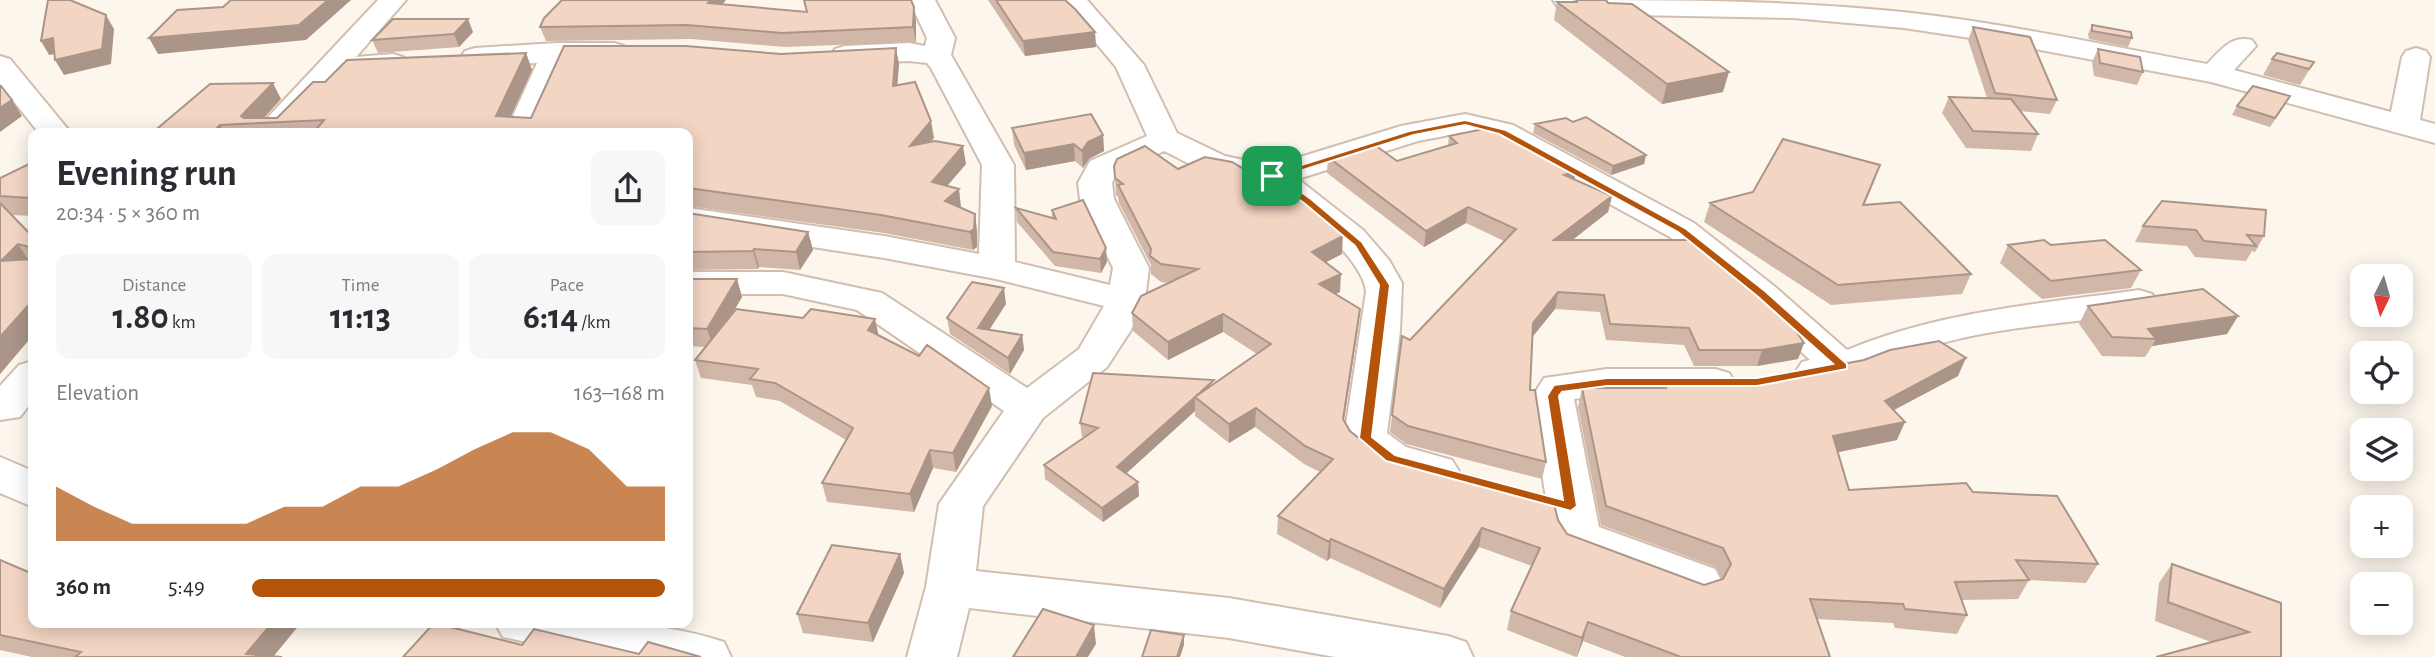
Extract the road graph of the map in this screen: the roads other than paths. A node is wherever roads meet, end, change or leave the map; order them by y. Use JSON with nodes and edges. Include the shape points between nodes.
{"nodes":[{"id":1,"x":393,"y":0,"type":"edge"},
{"id":2,"x":922,"y":0,"type":"edge"},
{"id":3,"x":1073,"y":0,"type":"edge"},
{"id":4,"x":1566,"y":0,"type":"edge"},
{"id":5,"x":2242,"y":46,"type":"dead end"},
{"id":6,"x":557,"y":52,"type":"junction"},
{"id":7,"x":643,"y":52,"type":"edge"},
{"id":8,"x":936,"y":56,"type":"junction"},
{"id":9,"x":812,"y":57,"type":"edge"},
{"id":10,"x":2416,"y":57,"type":"dead end"},
{"id":11,"x":0,"y":65,"type":"edge"},
{"id":12,"x":329,"y":66,"type":"junction"},
{"id":13,"x":2214,"y":74,"type":"junction"},
{"id":14,"x":2404,"y":125,"type":"junction"},
{"id":15,"x":51,"y":128,"type":"edge"},
{"id":16,"x":273,"y":128,"type":"edge"},
{"id":17,"x":523,"y":128,"type":"edge"},
{"id":18,"x":2435,"y":134,"type":"edge"},
{"id":19,"x":1164,"y":139,"type":"junction"},
{"id":20,"x":1272,"y":176,"type":"junction"},
{"id":21,"x":693,"y":219,"type":"edge"},
{"id":22,"x":997,"y":268,"type":"junction"},
{"id":23,"x":693,"y":283,"type":"edge"},
{"id":24,"x":2177,"y":296,"type":"edge"},
{"id":25,"x":1126,"y":300,"type":"junction"},
{"id":26,"x":1842,"y":367,"type":"junction"},
{"id":27,"x":28,"y":380,"type":"edge"},
{"id":28,"x":5,"y":407,"type":"dead end"},
{"id":29,"x":1028,"y":408,"type":"junction"},
{"id":30,"x":0,"y":474,"type":"edge"},
{"id":31,"x":1468,"y":479,"type":"edge"},
{"id":32,"x":28,"y":488,"type":"edge"},
{"id":33,"x":1699,"y":582,"type":"edge"},
{"id":34,"x":950,"y":587,"type":"junction"},
{"id":35,"x":547,"y":628,"type":"edge"},
{"id":36,"x":706,"y":657,"type":"edge"},
{"id":37,"x":932,"y":657,"type":"edge"},
{"id":38,"x":1448,"y":657,"type":"edge"}],
"edges":[{"from":1,"to":12,"type":"street"},
{"from":2,"to":8,"type":"street","via":[[942,38]]},
{"from":3,"to":19,"type":"street","via":[[1129,65]]},
{"from":4,"to":13,"type":"street","via":[[1579,6],[1793,10],[1905,20]]},
{"from":5,"to":13,"type":"street"},
{"from":6,"to":7,"type":"street"},
{"from":6,"to":12,"type":"street"},
{"from":6,"to":17,"type":"street"},
{"from":8,"to":9,"type":"street","via":[[909,52]]},
{"from":8,"to":22,"type":"street","via":[[998,165]]},
{"from":10,"to":14,"type":"street"},
{"from":11,"to":15,"type":"street"},
{"from":12,"to":16,"type":"street"},
{"from":13,"to":14,"type":"street"},
{"from":14,"to":18,"type":"street"},
{"from":19,"to":20,"type":"street","via":[[1215,163]]},
{"from":19,"to":25,"type":"street","via":[[1102,168],[1096,183],[1097,199],[1131,268]]},
{"from":20,"to":26,"type":"street","via":[[1425,130],[1465,123],[1503,132],[1682,230]]},
{"from":20,"to":31,"type":"street","via":[[1359,244],[1385,285],[1365,438],[1391,458]]},
{"from":21,"to":22,"type":"street"},
{"from":22,"to":25,"type":"street"},
{"from":23,"to":29,"type":"street","via":[[783,283],[869,301]]},
{"from":24,"to":26,"type":"street","via":[[1962,326],[1897,344]]},
{"from":25,"to":29,"type":"street","via":[[1093,358]]},
{"from":26,"to":33,"type":"street","via":[[1769,379],[1607,382],[1558,388],[1553,396],[1551,501],[1583,541]]},
{"from":27,"to":28,"type":"street"},
{"from":29,"to":34,"type":"street","via":[[961,504]]},
{"from":30,"to":32,"type":"street"},
{"from":34,"to":37,"type":"street"},
{"from":34,"to":38,"type":"street","via":[[1229,618]]},
{"from":35,"to":36,"type":"street"}]}
